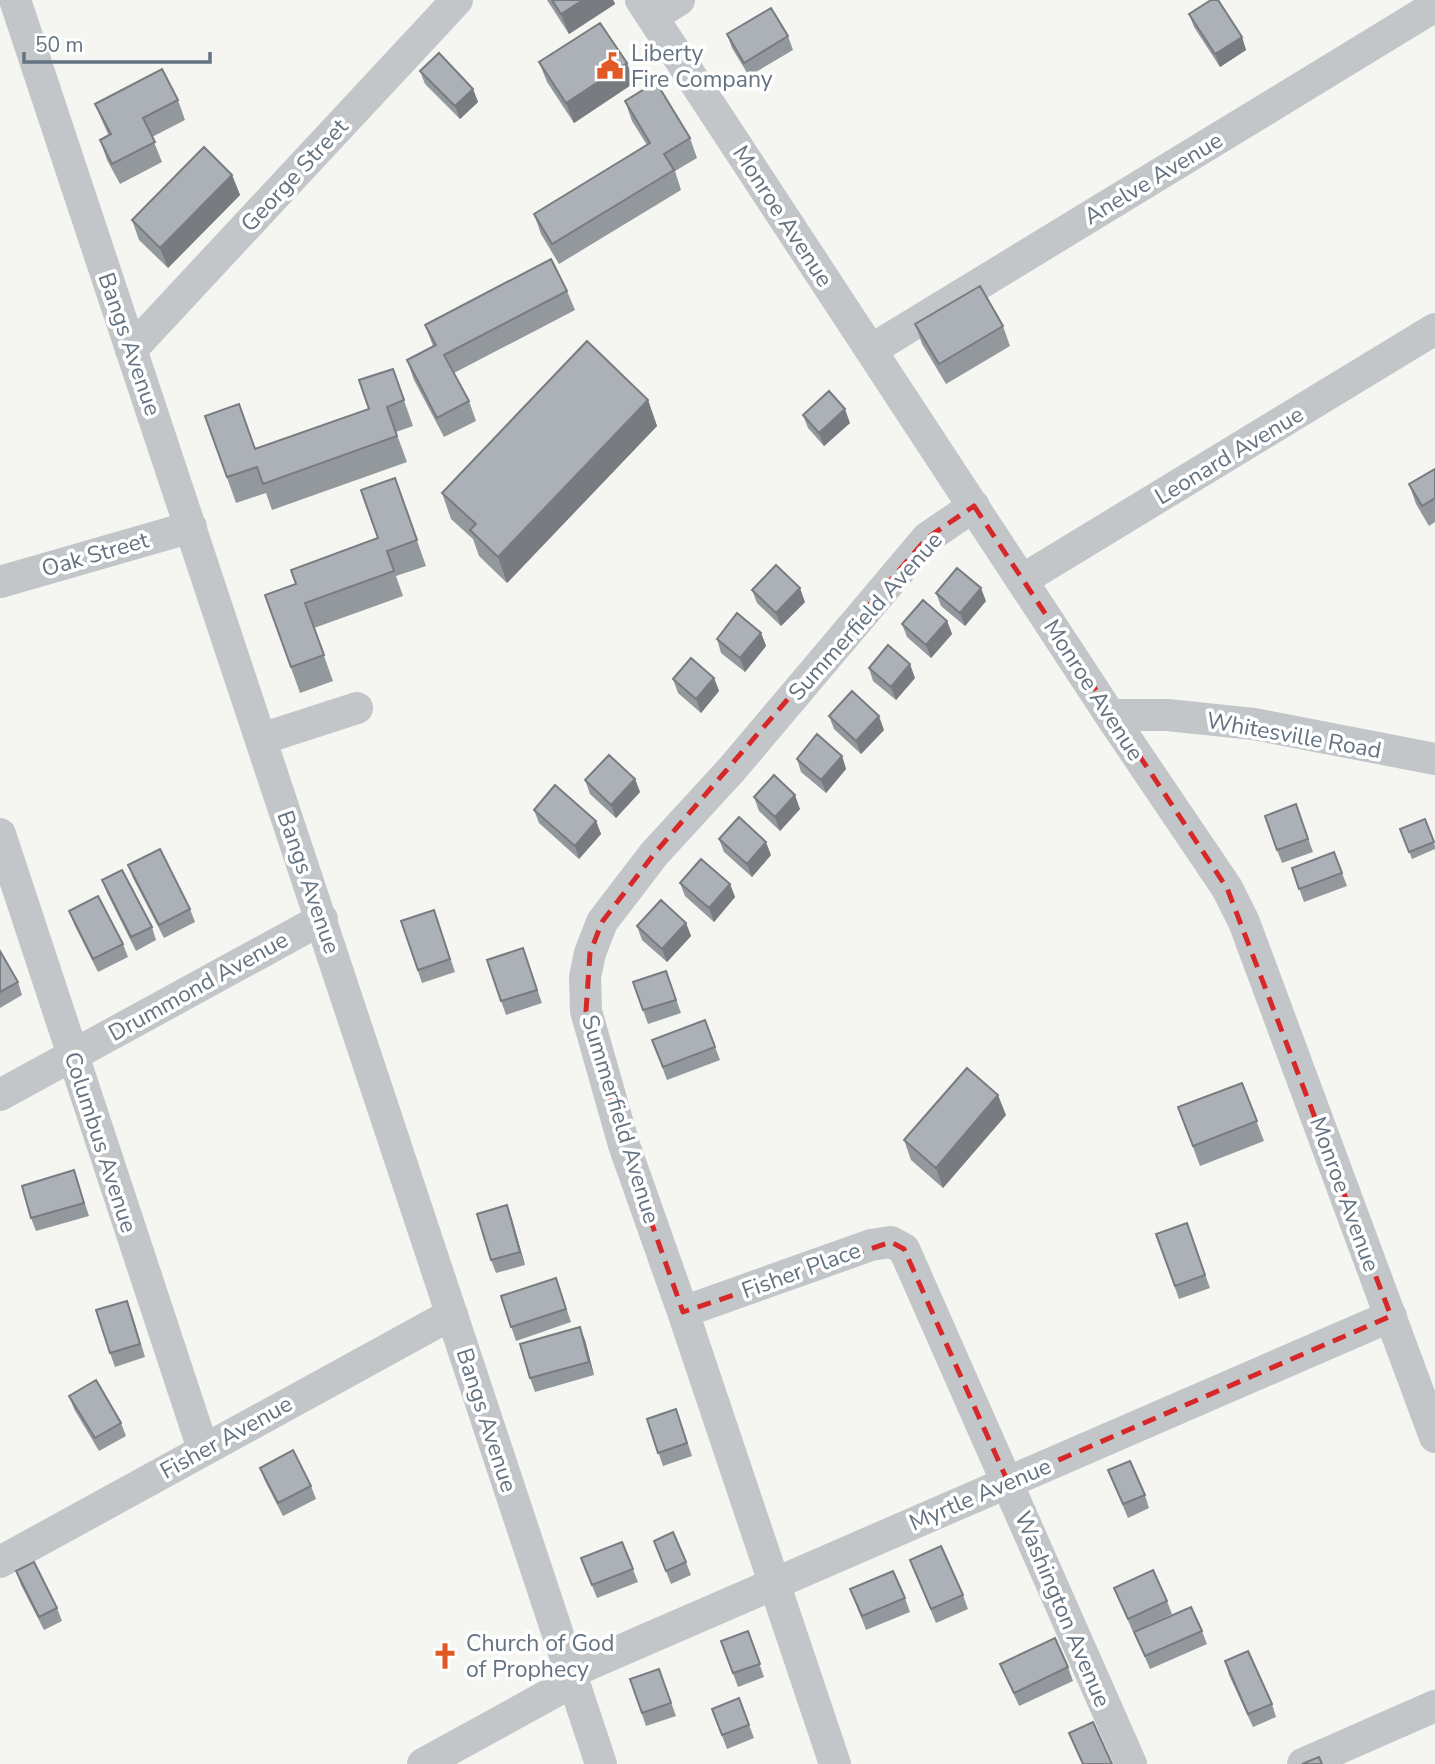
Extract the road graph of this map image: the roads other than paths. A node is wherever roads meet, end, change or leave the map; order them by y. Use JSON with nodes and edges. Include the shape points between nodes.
{"nodes":[{"id":1,"x":15,"y":0,"type":"edge"},
{"id":2,"x":457,"y":0,"type":"edge"},
{"id":3,"x":679,"y":0,"type":"edge"},
{"id":4,"x":1435,"y":6,"type":"edge"},
{"id":5,"x":646,"y":8,"type":"edge"},
{"id":6,"x":1435,"y":329,"type":"edge"},
{"id":7,"x":131,"y":350,"type":"junction"},
{"id":8,"x":871,"y":350,"type":"junction"},
{"id":9,"x":974,"y":506,"type":"junction"},
{"id":10,"x":191,"y":527,"type":"junction"},
{"id":11,"x":1022,"y":580,"type":"junction"},
{"id":12,"x":0,"y":582,"type":"edge"},
{"id":13,"x":357,"y":708,"type":"dead end"},
{"id":14,"x":1110,"y":715,"type":"junction"},
{"id":15,"x":261,"y":738,"type":"junction"},
{"id":16,"x":1435,"y":760,"type":"edge"},
{"id":17,"x":0,"y":834,"type":"edge"},
{"id":18,"x":322,"y":919,"type":"junction"},
{"id":19,"x":72,"y":1055,"type":"junction"},
{"id":20,"x":0,"y":1095,"type":"edge"},
{"id":21,"x":910,"y":1262,"type":"joint"},
{"id":22,"x":683,"y":1312,"type":"junction"},
{"id":23,"x":452,"y":1314,"type":"junction"},
{"id":24,"x":1391,"y":1316,"type":"junction"},
{"id":25,"x":1435,"y":1437,"type":"edge"},
{"id":26,"x":203,"y":1449,"type":"junction"},
{"id":27,"x":1008,"y":1482,"type":"junction"},
{"id":28,"x":0,"y":1562,"type":"edge"},
{"id":29,"x":774,"y":1582,"type":"junction"},
{"id":30,"x":572,"y":1676,"type":"junction"},
{"id":31,"x":1435,"y":1706,"type":"edge"},
{"id":32,"x":423,"y":1764,"type":"edge"},
{"id":33,"x":601,"y":1764,"type":"edge"},
{"id":34,"x":835,"y":1764,"type":"edge"},
{"id":35,"x":1130,"y":1764,"type":"edge"},
{"id":36,"x":1303,"y":1764,"type":"edge"}],
"edges":[{"from":1,"to":7,"type":"street","name":"Bangs Avenue"},
{"from":2,"to":7,"type":"street","name":"George Street"},
{"from":3,"to":5,"type":"street"},
{"from":4,"to":8,"type":"street","name":"Anelve Avenue"},
{"from":5,"to":8,"type":"street","name":"Monroe Avenue"},
{"from":6,"to":11,"type":"street","name":"Leonard Avenue"},
{"from":7,"to":10,"type":"street","name":"Bangs Avenue"},
{"from":8,"to":9,"type":"street","name":"Monroe Avenue"},
{"from":9,"to":11,"type":"street","name":"Monroe Avenue"},
{"from":9,"to":22,"type":"street","name":"Summerfield Avenue","via":[[928,538],[732,769],[653,854],[602,922],[590,953],[586,1011],[624,1145]]},
{"from":10,"to":12,"type":"street","name":"Oak Street"},
{"from":10,"to":15,"type":"street","name":"Bangs Avenue"},
{"from":11,"to":14,"type":"street","name":"Monroe Avenue"},
{"from":13,"to":15,"type":"street"},
{"from":14,"to":16,"type":"street","name":"Whitesville Road","via":[[1167,715],[1254,724]]},
{"from":14,"to":24,"type":"street","name":"Monroe Avenue","via":[[1227,888],[1244,922]]},
{"from":15,"to":18,"type":"street","name":"Bangs Avenue"},
{"from":17,"to":19,"type":"street","name":"Columbus Avenue"},
{"from":18,"to":19,"type":"street","name":"Drummond Avenue"},
{"from":18,"to":23,"type":"street","name":"Bangs Avenue"},
{"from":19,"to":20,"type":"street","name":"Drummond Avenue"},
{"from":19,"to":26,"type":"street","name":"Columbus Avenue"},
{"from":21,"to":22,"type":"street","name":"Fisher Place","via":[[904,1249],[891,1242],[871,1245]]},
{"from":21,"to":27,"type":"street","name":"Washington Avenue"},
{"from":22,"to":29,"type":"street","name":"Summerfield Avenue"},
{"from":23,"to":26,"type":"street","name":"Fisher Avenue"},
{"from":23,"to":30,"type":"street","name":"Bangs Avenue"},
{"from":24,"to":25,"type":"street","name":"Monroe Avenue"},
{"from":24,"to":27,"type":"street","name":"Myrtle Avenue"},
{"from":26,"to":28,"type":"street","name":"Fisher Avenue"},
{"from":27,"to":29,"type":"street","name":"Myrtle Avenue"},
{"from":27,"to":35,"type":"street","name":"Washington Avenue"},
{"from":29,"to":30,"type":"street","name":"Myrtle Avenue"},
{"from":29,"to":34,"type":"street","name":"Summerfield Avenue"},
{"from":30,"to":32,"type":"street","name":"Myrtle Avenue"},
{"from":30,"to":33,"type":"street","name":"Bangs Avenue"},
{"from":31,"to":36,"type":"street"}]}
